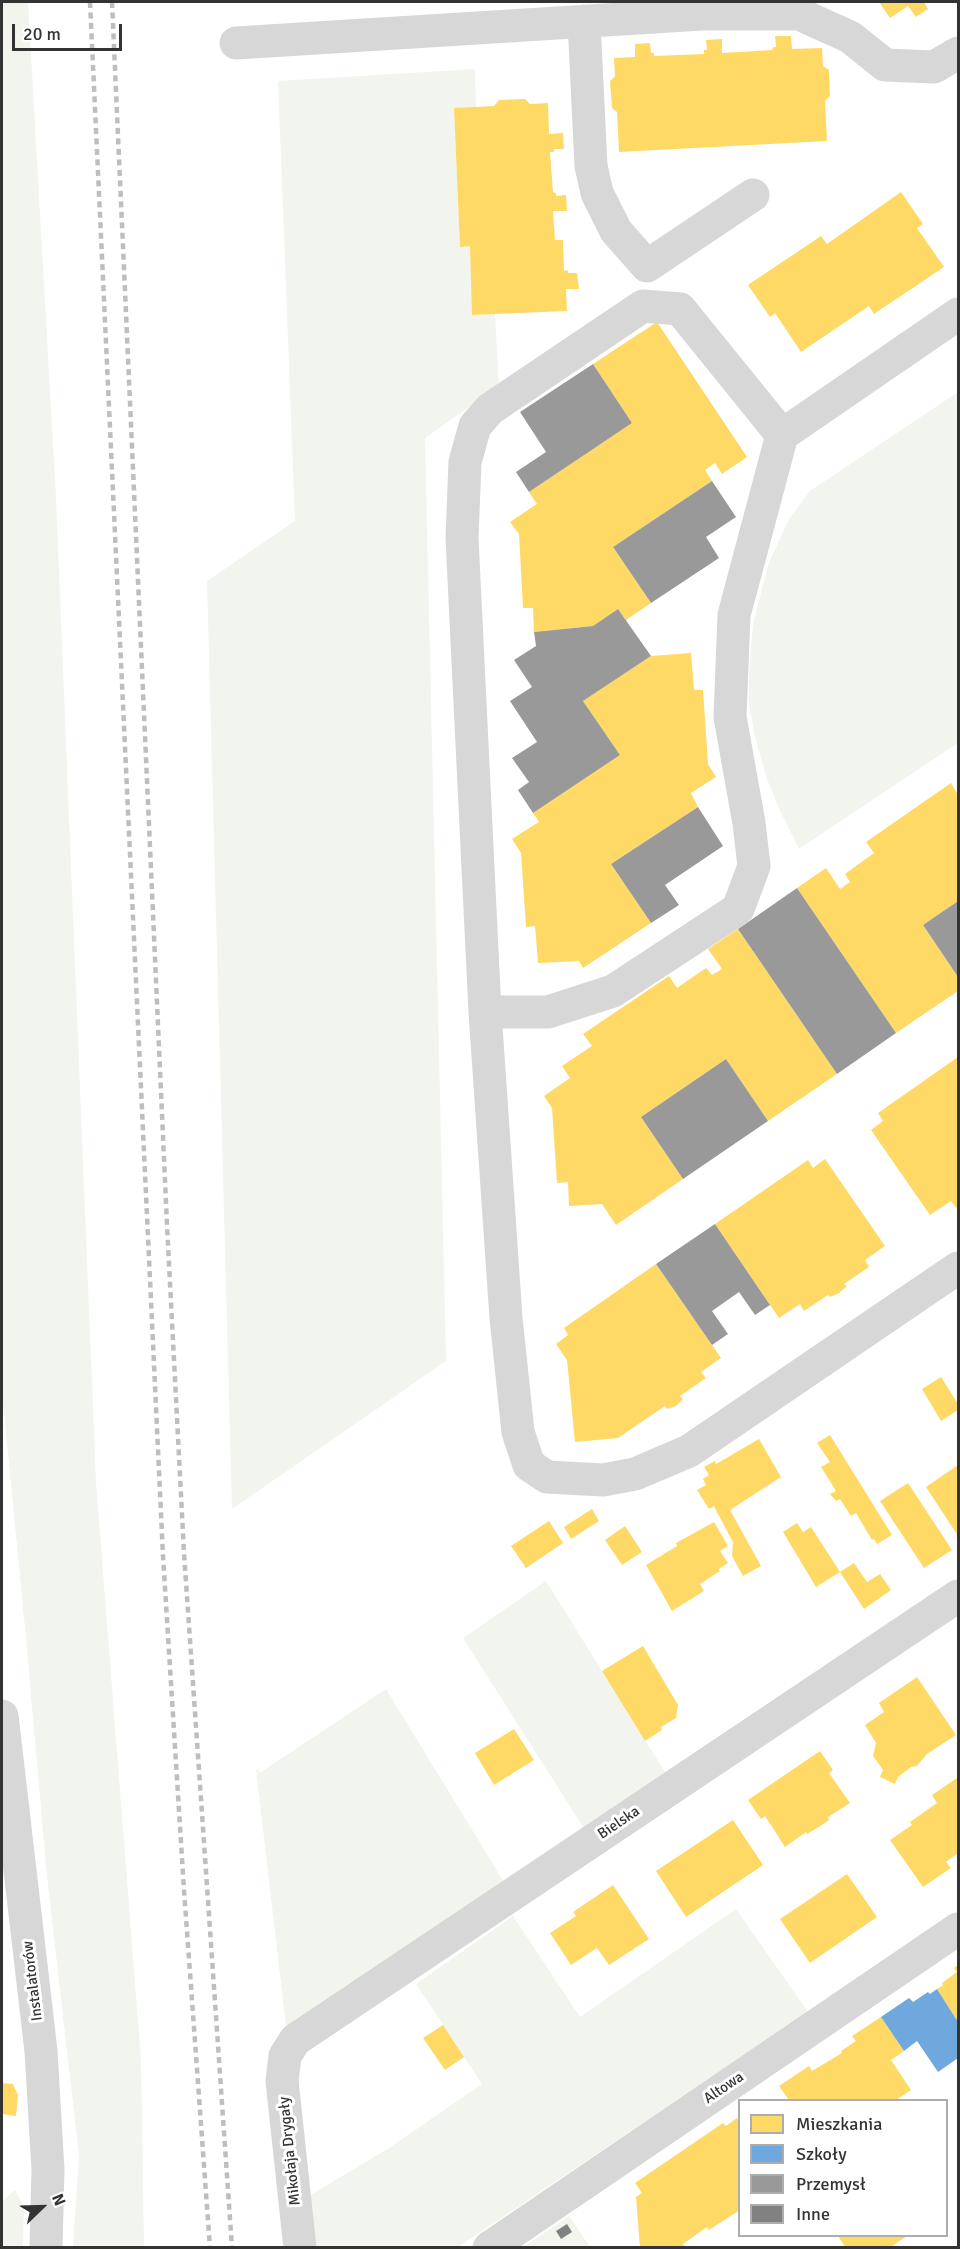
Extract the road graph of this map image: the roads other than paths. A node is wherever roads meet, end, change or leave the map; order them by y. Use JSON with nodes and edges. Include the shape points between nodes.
{"nodes":[{"id":1,"x":702,"y":8,"type":"edge"},
{"id":2,"x":584,"y":21,"type":"junction"},
{"id":3,"x":236,"y":44,"type":"dead end"},
{"id":4,"x":958,"y":53,"type":"edge"},
{"id":5,"x":753,"y":195,"type":"dead end"},
{"id":6,"x":958,"y":314,"type":"edge"},
{"id":7,"x":782,"y":435,"type":"junction"},
{"id":8,"x":485,"y":1012,"type":"junction"},
{"id":9,"x":958,"y":1268,"type":"edge"},
{"id":10,"x":958,"y":1596,"type":"edge"},
{"id":11,"x":2,"y":1716,"type":"edge"},
{"id":12,"x":958,"y":1929,"type":"edge"},
{"id":13,"x":285,"y":2056,"type":"joint"},
{"id":14,"x":46,"y":2247,"type":"edge"},
{"id":15,"x":300,"y":2247,"type":"edge"},
{"id":16,"x":489,"y":2247,"type":"edge"}],
"edges":[{"from":1,"to":2,"type":"street"},
{"from":1,"to":4,"type":"street","via":[[799,14],[850,37],[885,65],[934,68]]},
{"from":2,"to":3,"type":"street"},
{"from":2,"to":5,"type":"street","via":[[591,166],[597,193],[616,231],[647,266]]},
{"from":6,"to":7,"type":"street"},
{"from":7,"to":8,"type":"street","via":[[734,615],[730,717],[754,866],[738,909],[614,990],[548,1012]]},
{"from":7,"to":8,"type":"street","via":[[680,309],[643,306],[490,409],[475,426],[465,462],[462,538]]},
{"from":8,"to":9,"type":"street","via":[[506,1318],[518,1432],[529,1465],[547,1477],[603,1480],[635,1474],[689,1451]]},
{"from":10,"to":13,"type":"street","name":"Bielska","via":[[295,2040]]},
{"from":11,"to":14,"type":"street","name":"Instalatorów","via":[[41,2051],[48,2170]]},
{"from":12,"to":16,"type":"street","name":"Altowa"},
{"from":13,"to":15,"type":"street","name":"Mikołaja Drygały","via":[[282,2081]]}]}
